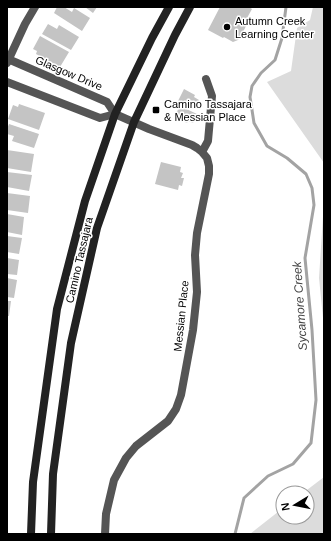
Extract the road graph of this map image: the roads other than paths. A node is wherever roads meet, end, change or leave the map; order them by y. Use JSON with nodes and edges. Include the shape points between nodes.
{"nodes":[{"id":1,"x":35,"y":7,"type":"edge"},
{"id":2,"x":169,"y":7,"type":"edge"},
{"id":3,"x":190,"y":7,"type":"edge"},
{"id":4,"x":8,"y":61,"type":"edge"},
{"id":5,"x":206,"y":79,"type":"dead end"},
{"id":6,"x":7,"y":82,"type":"edge"},
{"id":7,"x":115,"y":114,"type":"junction"},
{"id":8,"x":134,"y":122,"type":"junction"},
{"id":9,"x":202,"y":152,"type":"junction"},
{"id":10,"x":31,"y":534,"type":"edge"},
{"id":11,"x":51,"y":534,"type":"edge"},
{"id":12,"x":105,"y":534,"type":"edge"}],
"edges":[{"from":1,"to":4,"type":"street"},
{"from":2,"to":7,"type":"main road","name":"Camino Tassajara"},
{"from":3,"to":8,"type":"main road","name":"Camino Tassajara"},
{"from":4,"to":7,"type":"street","name":"Glasgow Drive","via":[[107,102]]},
{"from":5,"to":9,"type":"street","via":[[212,96],[208,141]]},
{"from":6,"to":7,"type":"street","name":"Glasgow Drive","via":[[100,118]]},
{"from":7,"to":8,"type":"street","name":"Glasgow Drive"},
{"from":7,"to":10,"type":"main road","name":"Camino Tassajara","via":[[85,201],[57,309],[33,482]]},
{"from":8,"to":9,"type":"street","via":[[192,145]]},
{"from":8,"to":11,"type":"main road","name":"Camino Tassajara","via":[[97,228],[71,343],[53,474]]},
{"from":9,"to":12,"type":"street","name":"Messian Place","via":[[207,158],[209,174],[197,233],[197,292],[181,395],[168,421],[136,446],[126,458],[114,480],[106,514]]}]}
